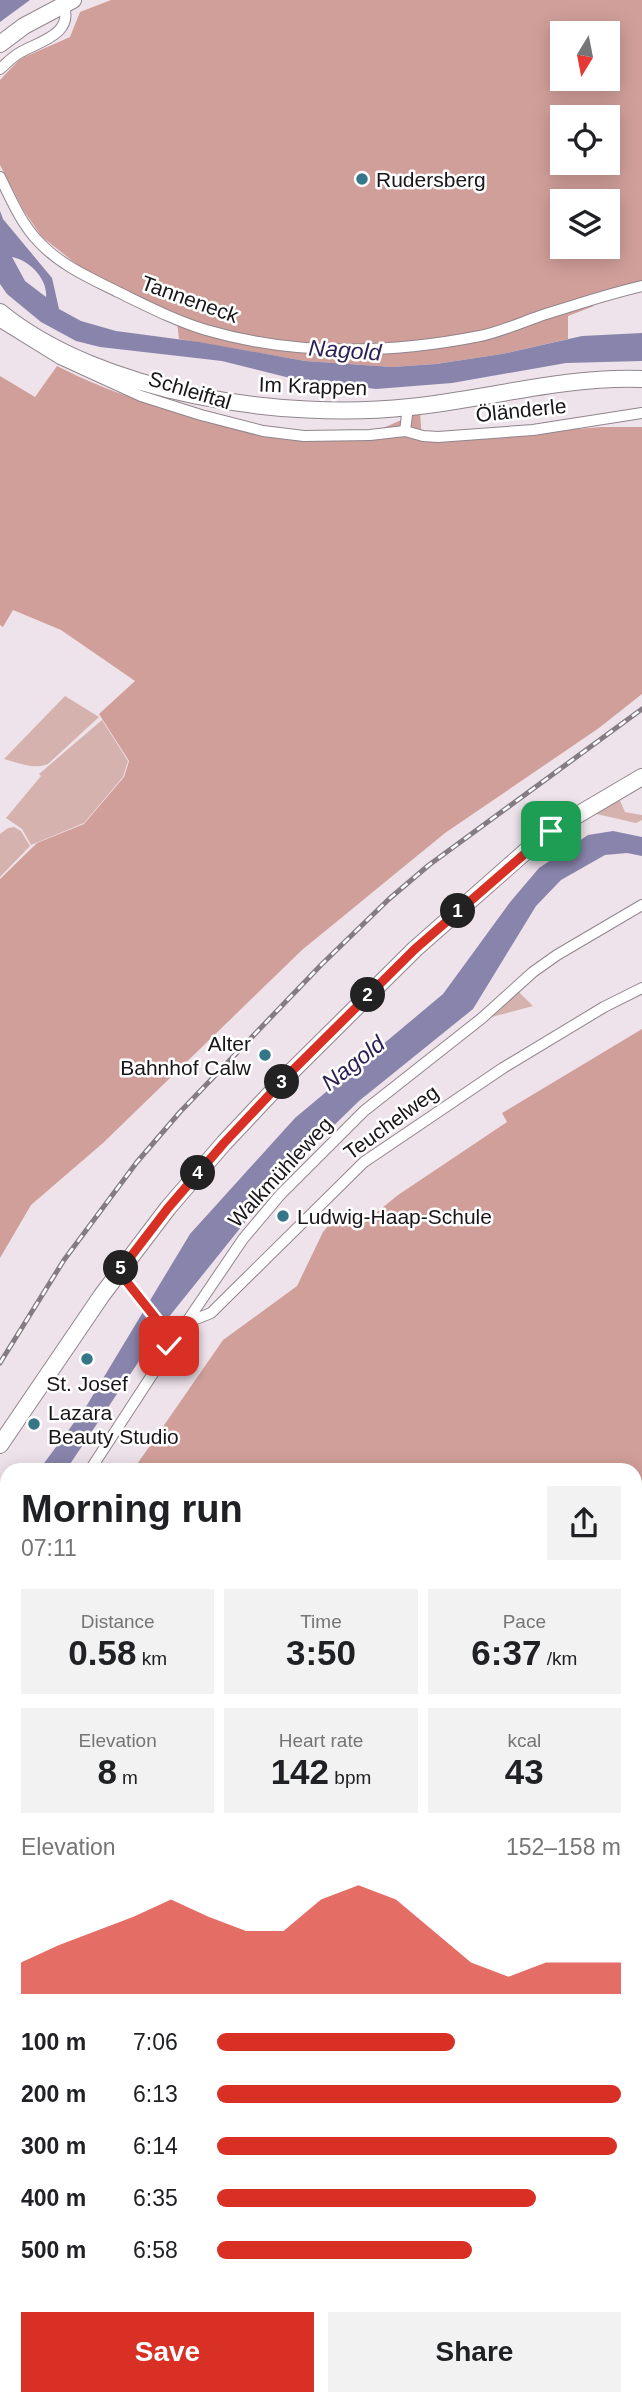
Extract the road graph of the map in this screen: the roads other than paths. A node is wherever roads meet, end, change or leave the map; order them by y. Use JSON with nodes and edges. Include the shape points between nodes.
{"nodes":[{"id":1,"x":68,"y":2,"type":"edge"},
{"id":2,"x":0,"y":44,"type":"edge"},
{"id":3,"x":0,"y":69,"type":"edge"},
{"id":4,"x":0,"y":177,"type":"edge"},
{"id":5,"x":642,"y":286,"type":"edge"},
{"id":6,"x":0,"y":312,"type":"edge"},
{"id":7,"x":0,"y":322,"type":"edge"},
{"id":8,"x":642,"y":379,"type":"edge"},
{"id":9,"x":408,"y":407,"type":"junction"},
{"id":10,"x":642,"y":413,"type":"edge"},
{"id":11,"x":405,"y":430,"type":"junction"},
{"id":12,"x":642,"y":777,"type":"edge"},
{"id":13,"x":642,"y":905,"type":"edge"},
{"id":14,"x":642,"y":988,"type":"edge"},
{"id":15,"x":119,"y":1272,"type":"junction"},
{"id":16,"x":188,"y":1320,"type":"junction"},
{"id":17,"x":166,"y":1332,"type":"junction"},
{"id":18,"x":0,"y":1445,"type":"edge"},
{"id":19,"x":95,"y":1463,"type":"edge"}],
"edges":[{"from":1,"to":2,"type":"main road"},
{"from":1,"to":3,"type":"street","via":[[63,28],[56,35],[18,53]]},
{"from":4,"to":5,"type":"street","name":"Tanneneck","via":[[29,231],[79,273],[153,309],[257,343],[339,351],[419,346],[483,335]]},
{"from":6,"to":9,"type":"main road","name":"Im Krappen","via":[[46,343],[95,365],[176,391],[294,409]]},
{"from":7,"to":11,"type":"street","name":"Schleiftal","via":[[60,359],[141,396],[201,415],[304,436]]},
{"from":8,"to":9,"type":"main road","name":"Im Krappen","via":[[563,384]]},
{"from":9,"to":11,"type":"street"},
{"from":10,"to":11,"type":"street","name":"Öländerle","via":[[513,432],[438,437]]},
{"from":12,"to":15,"type":"main road","via":[[533,845],[386,977],[224,1143]]},
{"from":13,"to":16,"type":"street","name":"Walkmühleweg","via":[[533,972],[364,1111],[280,1195],[243,1239]]},
{"from":14,"to":16,"type":"street","name":"Teuchelweg","via":[[503,1068],[363,1162],[211,1313]]},
{"from":15,"to":17,"type":"street"},
{"from":15,"to":18,"type":"main road"},
{"from":16,"to":17,"type":"street","name":"Walkmühleweg"},
{"from":17,"to":19,"type":"street","via":[[167,1352]]}]}
